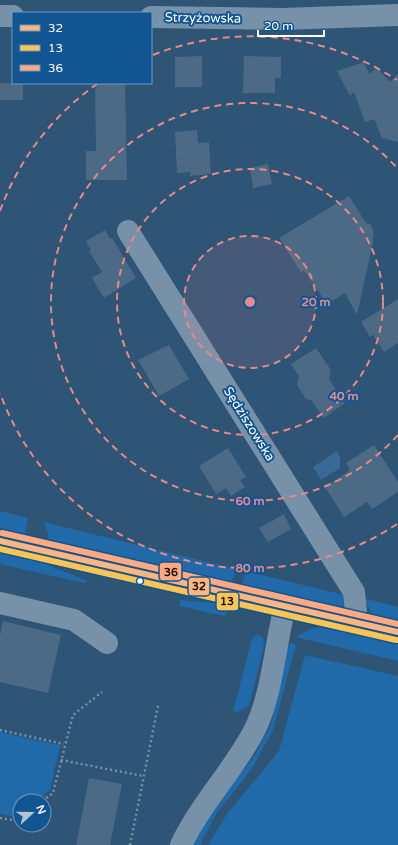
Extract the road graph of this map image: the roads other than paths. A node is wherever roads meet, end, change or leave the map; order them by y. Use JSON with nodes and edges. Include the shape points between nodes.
{"nodes":[{"id":1,"x":398,"y":15,"type":"edge"},
{"id":2,"x":0,"y":16,"type":"edge"},
{"id":3,"x":12,"y":16,"type":"edge"},
{"id":4,"x":152,"y":17,"type":"edge"},
{"id":5,"x":128,"y":230,"type":"dead end"},
{"id":6,"x":0,"y":542,"type":"edge"},
{"id":7,"x":0,"y":603,"type":"edge"},
{"id":8,"x":285,"y":606,"type":"junction"},
{"id":9,"x":357,"y":622,"type":"junction"},
{"id":10,"x":398,"y":632,"type":"edge"},
{"id":11,"x":107,"y":643,"type":"dead end"},
{"id":12,"x":181,"y":845,"type":"edge"}],
"edges":[{"from":1,"to":4,"type":"street","name":"Strzyżowska","via":[[282,19]]},
{"from":2,"to":3,"type":"street"},
{"from":5,"to":9,"type":"street","name":"Sędziszowska","via":[[354,592]]},
{"from":6,"to":8,"type":"street"},
{"from":7,"to":11,"type":"street","via":[[74,620]]},
{"from":8,"to":9,"type":"street"},
{"from":8,"to":12,"type":"street","via":[[267,690],[254,732],[189,827]]},
{"from":9,"to":10,"type":"street"}]}
